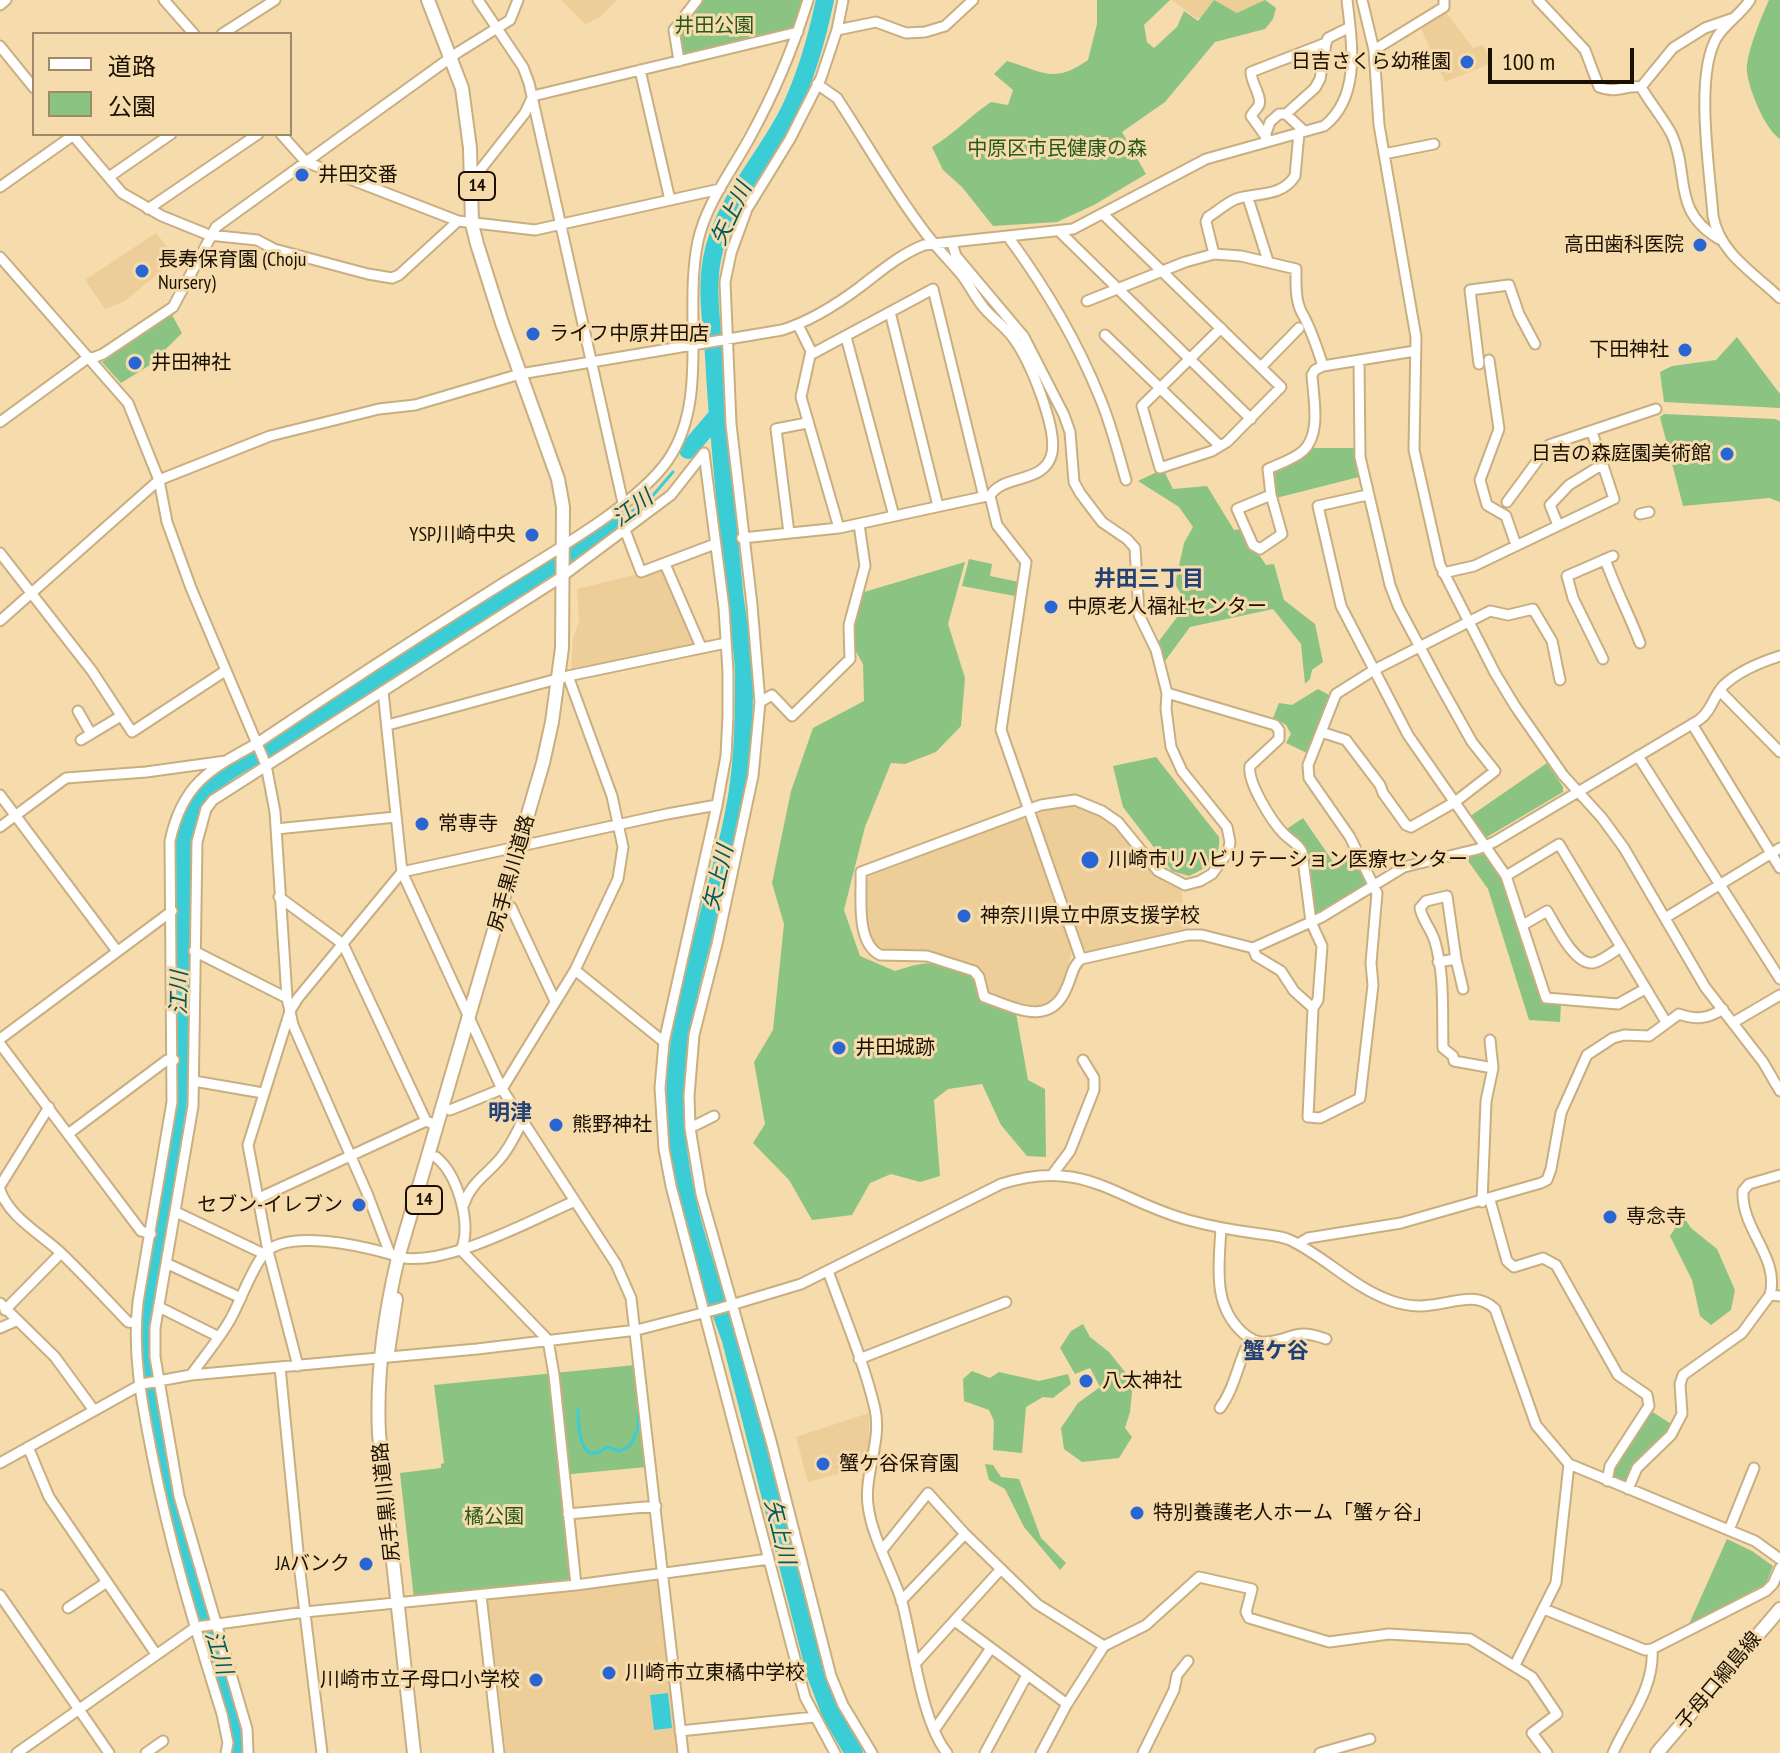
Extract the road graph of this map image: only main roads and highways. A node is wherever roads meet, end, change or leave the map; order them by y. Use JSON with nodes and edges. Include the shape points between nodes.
{"nodes":[{"id":1,"x":428,"y":0,"type":"edge"},
{"id":2,"x":434,"y":0,"type":"edge"},
{"id":3,"x":454,"y":55,"type":"junction"},
{"id":4,"x":476,"y":223,"type":"junction"},
{"id":5,"x":524,"y":846,"type":"junction"},
{"id":6,"x":471,"y":1026,"type":"junction"},
{"id":7,"x":398,"y":1257,"type":"junction"},
{"id":8,"x":402,"y":1604,"type":"junction"},
{"id":9,"x":1780,"y":1609,"type":"edge"},
{"id":10,"x":414,"y":1753,"type":"edge"},
{"id":11,"x":420,"y":1753,"type":"edge"},
{"id":12,"x":1657,"y":1753,"type":"edge"}],
"edges":[{"from":1,"to":3,"type":"main road","name":"尻手黒川道路","number":"14"},
{"from":2,"to":3,"type":"main road","name":"尻手黒川道路","number":"14"},
{"from":3,"to":4,"type":"main road","name":"尻手黒川道路","number":"14","via":[[467,113]]},
{"from":3,"to":4,"type":"main road","name":"尻手黒川道路","number":"14","via":[[473,113]]},
{"from":4,"to":5,"type":"main road","name":"尻手黒川道路","number":"14","via":[[522,373],[563,476],[564,677],[549,766]]},
{"from":5,"to":6,"type":"main road","name":"尻手黒川道路","number":"14"},
{"from":5,"to":6,"type":"main road","name":"尻手黒川道路","number":"14","via":[[511,907]]},
{"from":6,"to":7,"type":"main road","name":"尻手黒川道路","number":"14","via":[[436,1157]]},
{"from":6,"to":7,"type":"main road","name":"尻手黒川道路","number":"14","via":[[432,1123]]},
{"from":7,"to":8,"type":"main road","name":"尻手黒川道路","number":"14","via":[[385,1313],[379,1434]]},
{"from":8,"to":10,"type":"main road","name":"尻手黒川道路","number":"14"},
{"from":8,"to":11,"type":"main road","name":"尻手黒川道路","number":"14"},
{"from":9,"to":12,"type":"main road","name":"子母口綱島線"}]}
